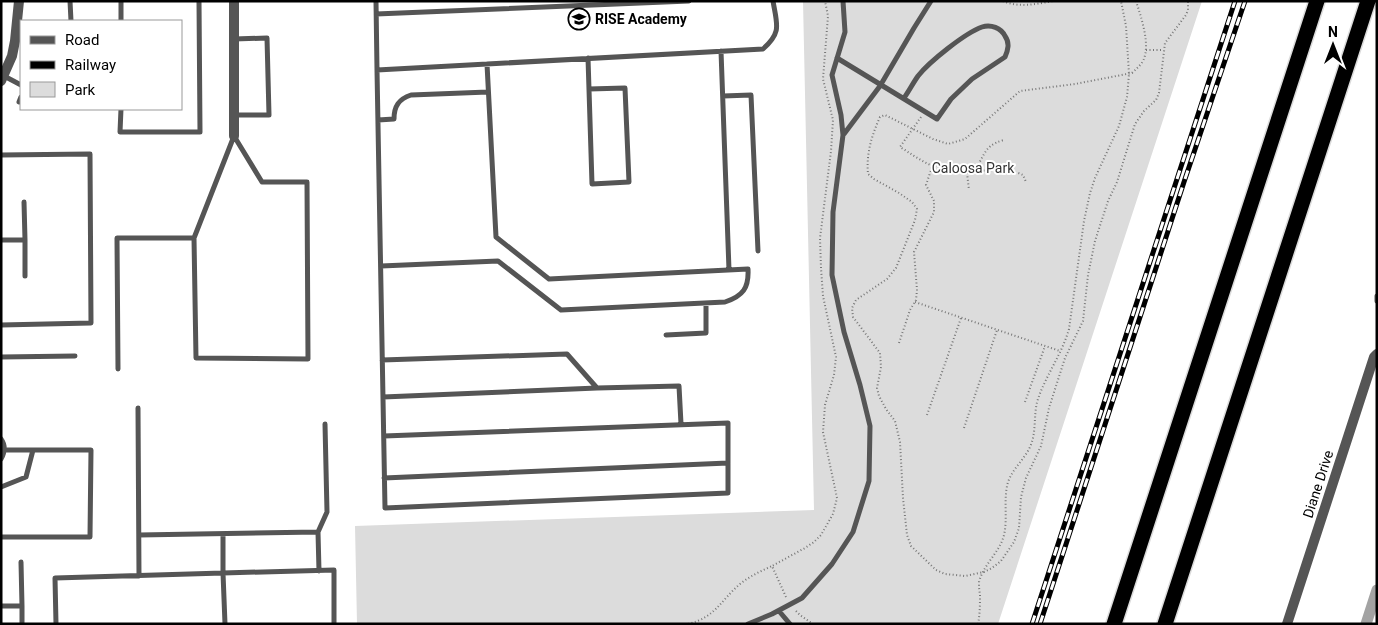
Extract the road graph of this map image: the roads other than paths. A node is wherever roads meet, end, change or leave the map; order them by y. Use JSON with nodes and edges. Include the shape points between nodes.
{"nodes":[{"id":1,"x":19,"y":1,"type":"edge"},
{"id":2,"x":70,"y":1,"type":"edge"},
{"id":3,"x":121,"y":1,"type":"edge"},
{"id":4,"x":199,"y":1,"type":"edge"},
{"id":5,"x":234,"y":1,"type":"edge"},
{"id":6,"x":376,"y":1,"type":"edge"},
{"id":7,"x":689,"y":1,"type":"edge"},
{"id":8,"x":773,"y":1,"type":"edge"},
{"id":9,"x":844,"y":1,"type":"edge"},
{"id":10,"x":931,"y":1,"type":"edge"},
{"id":11,"x":1317,"y":1,"type":"edge"},
{"id":12,"x":1368,"y":1,"type":"edge"},
{"id":13,"x":376,"y":14,"type":"junction"},
{"id":14,"x":71,"y":20,"type":"edge"},
{"id":15,"x":121,"y":20,"type":"edge"},
{"id":16,"x":234,"y":39,"type":"junction"},
{"id":17,"x":721,"y":51,"type":"junction"},
{"id":18,"x":588,"y":58,"type":"junction"},
{"id":19,"x":837,"y":58,"type":"junction"},
{"id":20,"x":487,"y":64,"type":"junction"},
{"id":21,"x":377,"y":70,"type":"junction"},
{"id":22,"x":2,"y":79,"type":"edge"},
{"id":23,"x":20,"y":85,"type":"edge"},
{"id":24,"x":880,"y":86,"type":"junction"},
{"id":25,"x":589,"y":89,"type":"junction"},
{"id":26,"x":488,"y":92,"type":"junction"},
{"id":27,"x":723,"y":96,"type":"junction"},
{"id":28,"x":904,"y":98,"type":"junction"},
{"id":29,"x":121,"y":110,"type":"edge"},
{"id":30,"x":234,"y":115,"type":"junction"},
{"id":31,"x":378,"y":120,"type":"junction"},
{"id":32,"x":843,"y":135,"type":"junction"},
{"id":33,"x":234,"y":136,"type":"junction"},
{"id":34,"x":1,"y":155,"type":"edge"},
{"id":35,"x":24,"y":202,"type":"dead end"},
{"id":36,"x":194,"y":238,"type":"junction"},
{"id":37,"x":1,"y":240,"type":"edge"},
{"id":38,"x":25,"y":240,"type":"junction"},
{"id":39,"x":758,"y":251,"type":"dead end"},
{"id":40,"x":380,"y":266,"type":"junction"},
{"id":41,"x":729,"y":270,"type":"junction"},
{"id":42,"x":25,"y":276,"type":"dead end"},
{"id":43,"x":1377,"y":296,"type":"edge"},
{"id":44,"x":1377,"y":301,"type":"edge"},
{"id":45,"x":706,"y":303,"type":"junction"},
{"id":46,"x":1,"y":325,"type":"edge"},
{"id":47,"x":666,"y":334,"type":"dead end"},
{"id":48,"x":1377,"y":354,"type":"edge"},
{"id":49,"x":75,"y":356,"type":"dead end"},
{"id":50,"x":1,"y":357,"type":"edge"},
{"id":51,"x":382,"y":360,"type":"junction"},
{"id":52,"x":118,"y":369,"type":"dead end"},
{"id":53,"x":597,"y":388,"type":"junction"},
{"id":54,"x":383,"y":397,"type":"junction"},
{"id":55,"x":138,"y":408,"type":"dead end"},
{"id":56,"x":325,"y":424,"type":"dead end"},
{"id":57,"x":681,"y":424,"type":"junction"},
{"id":58,"x":384,"y":436,"type":"junction"},
{"id":59,"x":1,"y":439,"type":"edge"},
{"id":60,"x":5,"y":450,"type":"junction"},
{"id":61,"x":33,"y":450,"type":"junction"},
{"id":62,"x":1,"y":459,"type":"edge"},
{"id":63,"x":728,"y":463,"type":"junction"},
{"id":64,"x":384,"y":478,"type":"junction"},
{"id":65,"x":1,"y":487,"type":"edge"},
{"id":66,"x":318,"y":532,"type":"junction"},
{"id":67,"x":222,"y":534,"type":"junction"},
{"id":68,"x":139,"y":535,"type":"junction"},
{"id":69,"x":1,"y":536,"type":"edge"},
{"id":70,"x":22,"y":562,"type":"dead end"},
{"id":71,"x":319,"y":571,"type":"junction"},
{"id":72,"x":223,"y":573,"type":"junction"},
{"id":73,"x":140,"y":576,"type":"junction"},
{"id":74,"x":1,"y":606,"type":"edge"},
{"id":75,"x":22,"y":606,"type":"junction"},
{"id":76,"x":779,"y":611,"type":"junction"},
{"id":77,"x":22,"y":624,"type":"edge"},
{"id":78,"x":56,"y":624,"type":"edge"},
{"id":79,"x":224,"y":624,"type":"edge"},
{"id":80,"x":334,"y":624,"type":"edge"},
{"id":81,"x":748,"y":624,"type":"edge"},
{"id":82,"x":790,"y":624,"type":"edge"},
{"id":83,"x":1114,"y":624,"type":"edge"},
{"id":84,"x":1164,"y":624,"type":"edge"},
{"id":85,"x":1287,"y":624,"type":"edge"}],
"edges":[{"from":1,"to":22,"type":"street","via":[[12,56]]},
{"from":2,"to":14,"type":"lane"},
{"from":3,"to":15,"type":"lane"},
{"from":4,"to":29,"type":"lane","via":[[200,132],[120,132]]},
{"from":5,"to":16,"type":"street"},
{"from":6,"to":13,"type":"lane"},
{"from":7,"to":13,"type":"lane"},
{"from":8,"to":17,"type":"lane","via":[[778,28],[772,41],[763,49]]},
{"from":9,"to":19,"type":"lane","via":[[844,32]]},
{"from":10,"to":24,"type":"lane"},
{"from":11,"to":83,"type":"highway"},
{"from":12,"to":84,"type":"highway"},
{"from":13,"to":21,"type":"lane"},
{"from":16,"to":30,"type":"street"},
{"from":16,"to":30,"type":"lane","via":[[267,38],[269,116]]},
{"from":17,"to":18,"type":"lane"},
{"from":17,"to":27,"type":"lane"},
{"from":18,"to":20,"type":"lane"},
{"from":18,"to":25,"type":"lane"},
{"from":19,"to":24,"type":"lane"},
{"from":19,"to":32,"type":"lane","via":[[832,75]]},
{"from":20,"to":21,"type":"lane"},
{"from":20,"to":26,"type":"lane"},
{"from":21,"to":31,"type":"lane"},
{"from":22,"to":23,"type":"lane"},
{"from":24,"to":28,"type":"lane"},
{"from":24,"to":32,"type":"lane"},
{"from":25,"to":25,"type":"lane","via":[[592,184],[629,182],[625,88]]},
{"from":26,"to":31,"type":"lane","via":[[411,95],[400,101],[394,119]]},
{"from":26,"to":41,"type":"lane","via":[[496,237],[549,279]]},
{"from":27,"to":39,"type":"lane","via":[[751,95]]},
{"from":27,"to":41,"type":"lane"},
{"from":28,"to":28,"type":"lane","via":[[937,119],[951,99],[972,79],[1005,57],[1008,46],[1004,34],[994,27],[981,27],[951,46],[919,75]]},
{"from":30,"to":33,"type":"street"},
{"from":31,"to":40,"type":"lane"},
{"from":32,"to":76,"type":"lane","via":[[832,212],[832,275],[870,426],[869,481],[853,532],[832,564],[802,598]]},
{"from":33,"to":36,"type":"lane"},
{"from":33,"to":36,"type":"lane","via":[[262,182],[307,182],[308,359],[196,358]]},
{"from":34,"to":46,"type":"lane","via":[[90,154],[91,303],[91,323]]},
{"from":35,"to":38,"type":"lane"},
{"from":36,"to":52,"type":"lane","via":[[117,238]]},
{"from":37,"to":38,"type":"lane"},
{"from":38,"to":42,"type":"lane"},
{"from":40,"to":45,"type":"lane","via":[[498,260],[560,310]]},
{"from":40,"to":51,"type":"lane"},
{"from":41,"to":45,"type":"lane","via":[[748,269],[746,287],[734,299]]},
{"from":43,"to":44,"type":"lane"},
{"from":45,"to":47,"type":"lane","via":[[706,333]]},
{"from":48,"to":85,"type":"street","name":"Diane Drive"},
{"from":49,"to":50,"type":"lane"},
{"from":51,"to":53,"type":"lane","via":[[567,354]]},
{"from":51,"to":54,"type":"lane"},
{"from":53,"to":54,"type":"lane"},
{"from":53,"to":57,"type":"lane","via":[[679,386]]},
{"from":54,"to":58,"type":"lane"},
{"from":55,"to":68,"type":"lane"},
{"from":56,"to":66,"type":"lane","via":[[328,512]]},
{"from":57,"to":58,"type":"lane"},
{"from":57,"to":63,"type":"lane","via":[[728,423]]},
{"from":58,"to":64,"type":"lane"},
{"from":59,"to":60,"type":"lane"},
{"from":60,"to":61,"type":"lane"},
{"from":60,"to":62,"type":"lane"},
{"from":61,"to":65,"type":"lane","via":[[26,477]]},
{"from":61,"to":69,"type":"lane","via":[[91,450],[90,537]]},
{"from":63,"to":64,"type":"lane"},
{"from":63,"to":64,"type":"lane","via":[[728,493],[718,494],[385,508]]},
{"from":66,"to":67,"type":"lane"},
{"from":66,"to":71,"type":"lane"},
{"from":67,"to":68,"type":"lane"},
{"from":67,"to":72,"type":"lane"},
{"from":68,"to":73,"type":"lane"},
{"from":70,"to":75,"type":"lane"},
{"from":71,"to":72,"type":"lane"},
{"from":71,"to":80,"type":"lane","via":[[334,570]]},
{"from":72,"to":73,"type":"lane"},
{"from":72,"to":79,"type":"lane"},
{"from":73,"to":78,"type":"lane","via":[[55,578]]},
{"from":74,"to":75,"type":"lane"},
{"from":75,"to":77,"type":"lane"},
{"from":76,"to":81,"type":"lane"},
{"from":76,"to":82,"type":"lane"}]}
